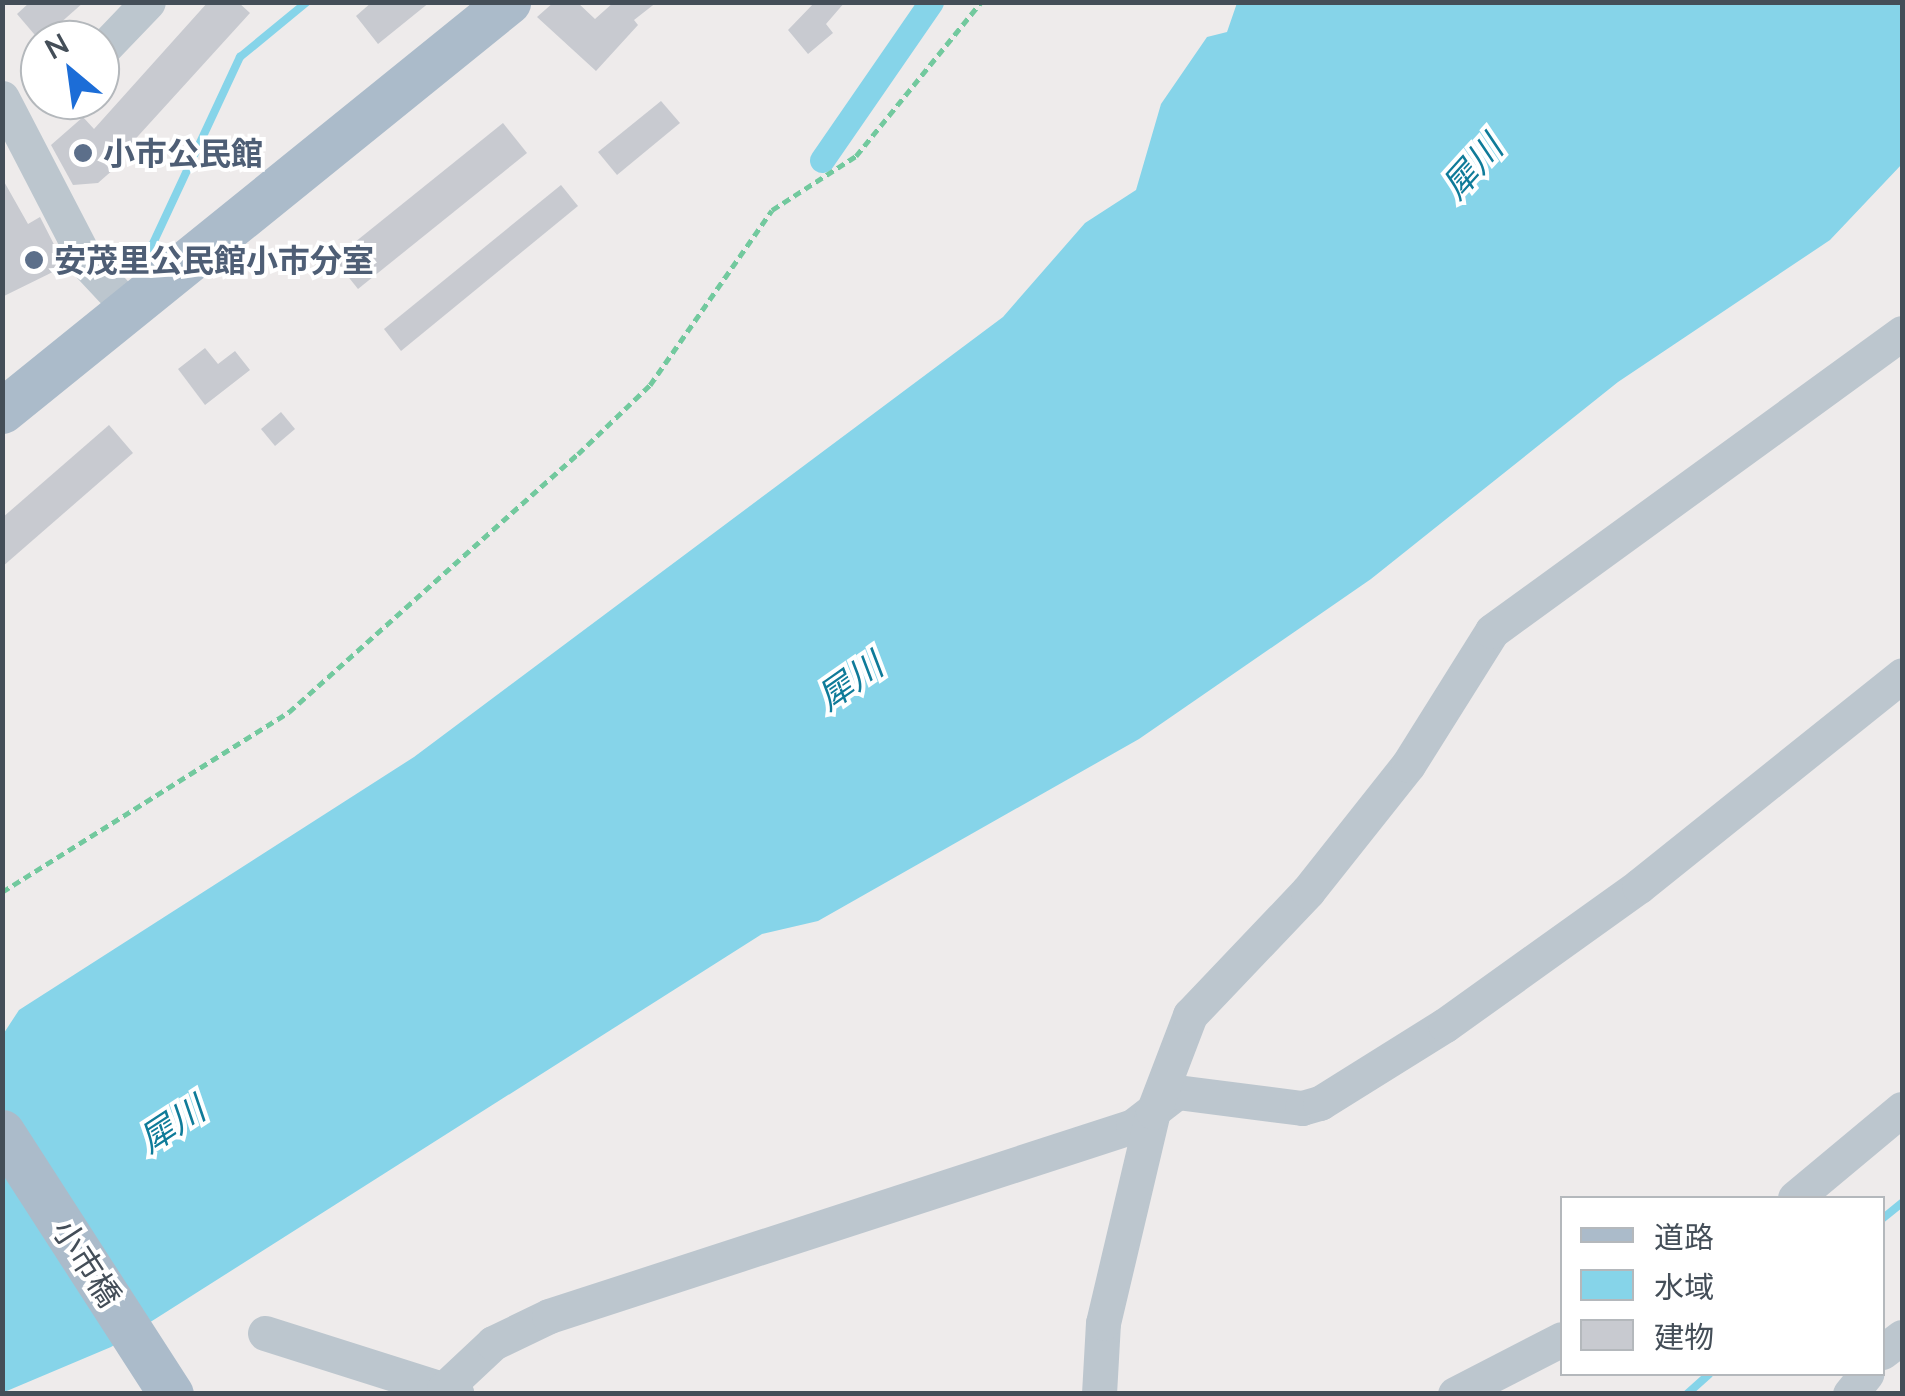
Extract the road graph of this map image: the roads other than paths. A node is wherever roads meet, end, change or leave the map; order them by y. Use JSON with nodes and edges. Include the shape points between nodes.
{"nodes":[{"id":1,"x":148,"y":2,"type":"edge"},
{"id":2,"x":508,"y":2,"type":"edge"},
{"id":3,"x":120,"y":31,"type":"edge"},
{"id":4,"x":19,"y":105,"type":"edge"},
{"id":5,"x":129,"y":308,"type":"junction"},
{"id":6,"x":1902,"y":334,"type":"edge"},
{"id":7,"x":2,"y":411,"type":"edge"},
{"id":8,"x":1902,"y":675,"type":"edge"},
{"id":9,"x":1902,"y":1109,"type":"edge"},
{"id":10,"x":1153,"y":1112,"type":"junction"},
{"id":11,"x":2,"y":1132,"type":"edge"},
{"id":12,"x":1797,"y":1196,"type":"edge"},
{"id":13,"x":264,"y":1334,"type":"dead end"},
{"id":14,"x":1560,"y":1340,"type":"edge"},
{"id":15,"x":1476,"y":1390,"type":"edge"},
{"id":16,"x":450,"y":1391,"type":"edge"},
{"id":17,"x":171,"y":1394,"type":"edge"},
{"id":18,"x":1098,"y":1394,"type":"edge"}],
"edges":[{"from":1,"to":3,"type":"street"},
{"from":2,"to":5,"type":"main road"},
{"from":4,"to":5,"type":"street","via":[[88,264]]},
{"from":5,"to":7,"type":"main road"},
{"from":6,"to":10,"type":"street","via":[[1492,631],[1408,765],[1308,891],[1190,1014]]},
{"from":8,"to":10,"type":"street","via":[[1640,886],[1446,1025],[1320,1103],[1302,1108],[1178,1092]]},
{"from":9,"to":12,"type":"street"},
{"from":10,"to":16,"type":"street","via":[[1096,1138],[549,1316],[493,1342]]},
{"from":10,"to":18,"type":"street","via":[[1103,1323]]},
{"from":11,"to":17,"type":"main road","name":"小市橋"},
{"from":13,"to":16,"type":"street"},
{"from":14,"to":15,"type":"street"}]}
